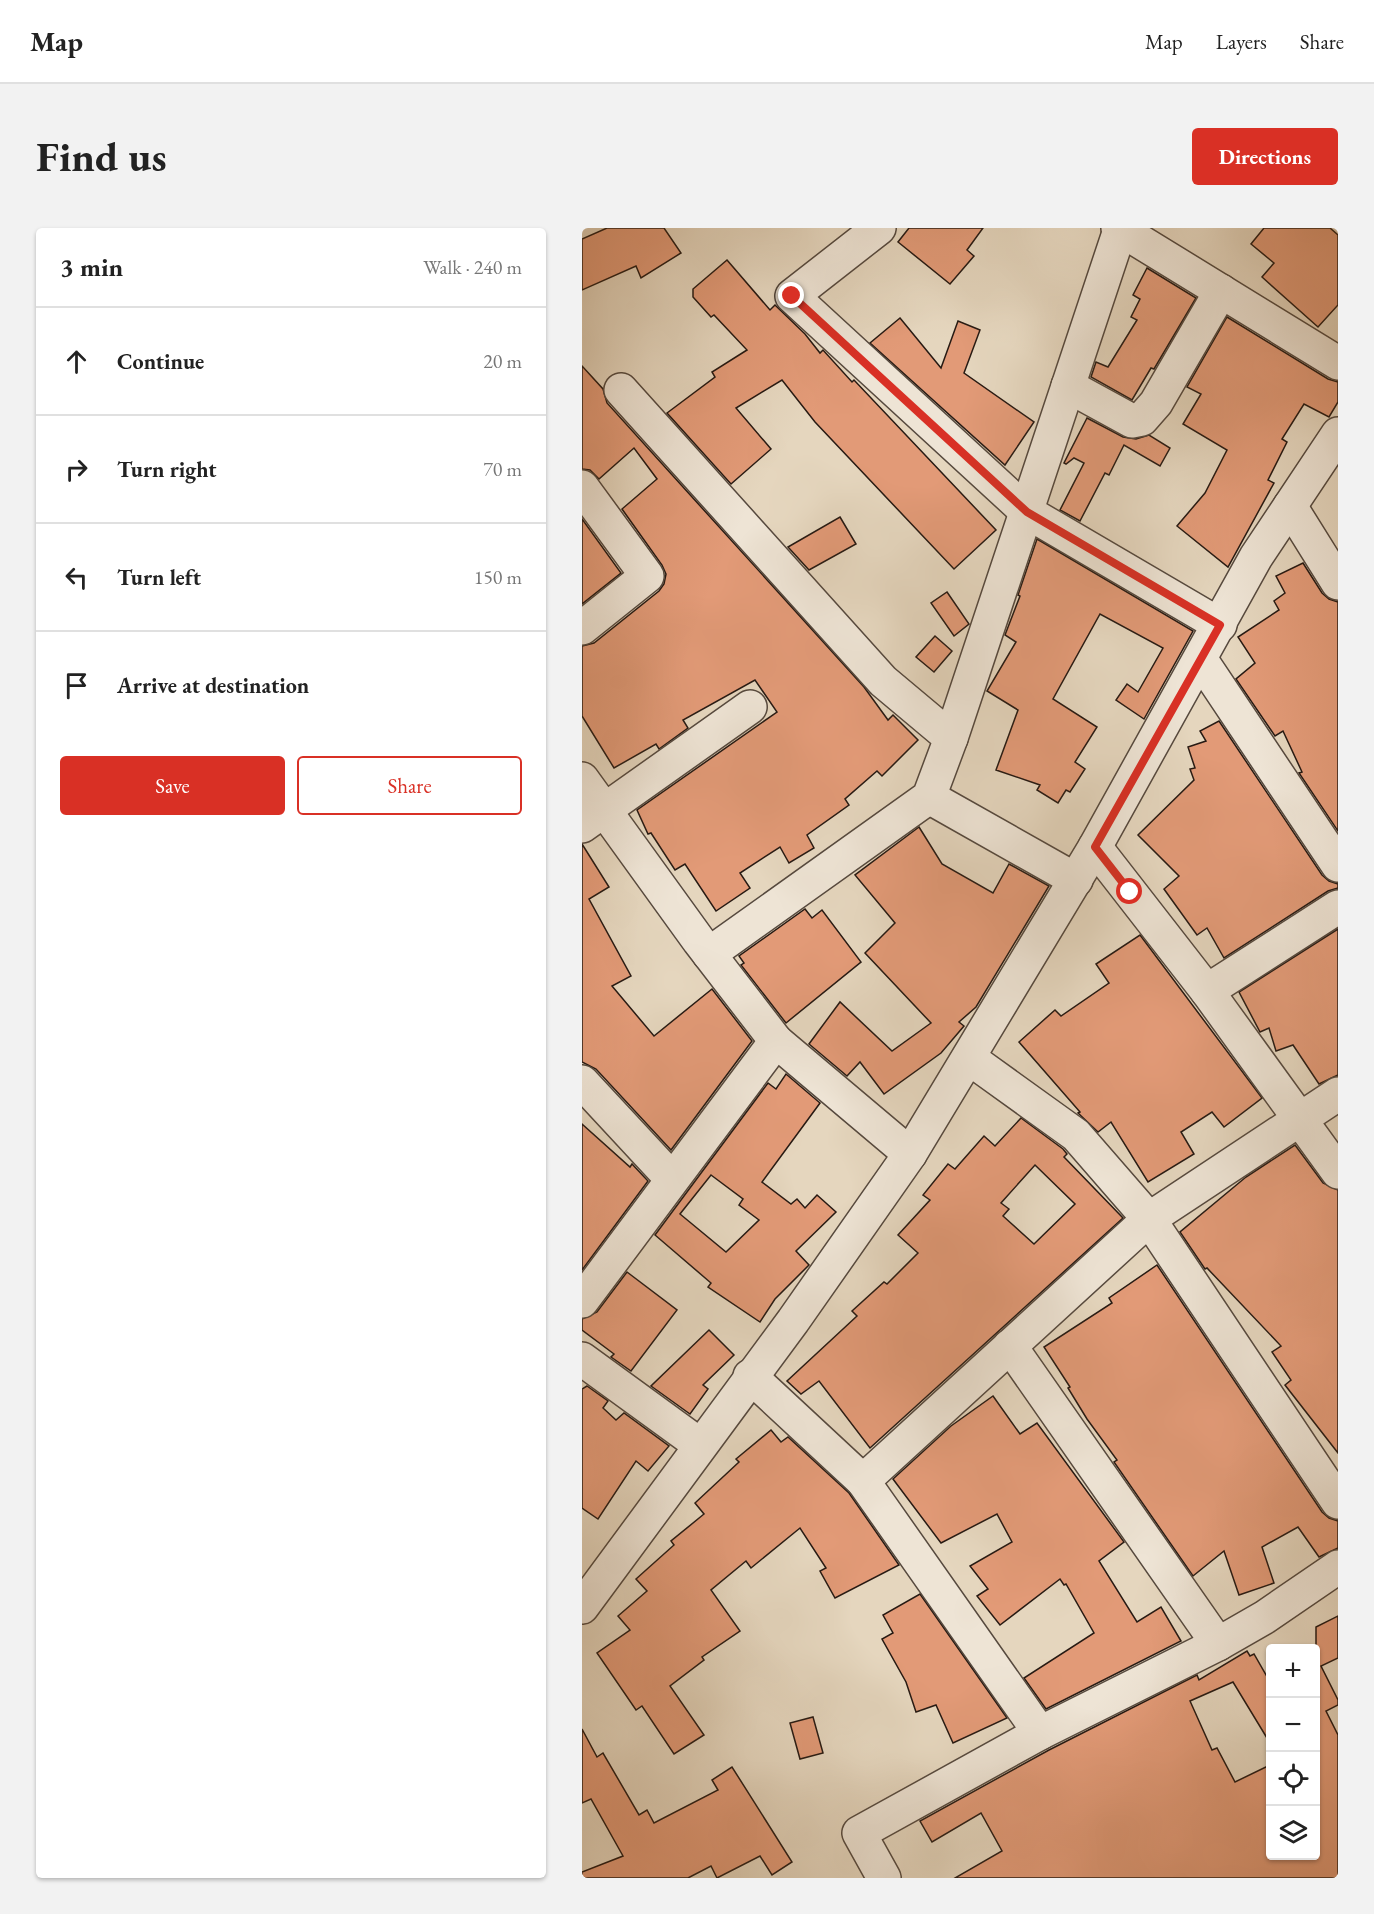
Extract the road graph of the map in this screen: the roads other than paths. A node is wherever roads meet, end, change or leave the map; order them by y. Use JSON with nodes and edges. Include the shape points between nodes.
{"nodes":[{"id":1,"x":879,"y":228,"type":"edge"},
{"id":2,"x":1119,"y":229,"type":"edge"},
{"id":3,"x":1221,"y":291,"type":"junction"},
{"id":4,"x":1338,"y":363,"type":"edge"},
{"id":5,"x":1068,"y":386,"type":"junction"},
{"id":6,"x":621,"y":390,"type":"dead end"},
{"id":7,"x":1338,"y":434,"type":"edge"},
{"id":8,"x":582,"y":487,"type":"edge"},
{"id":9,"x":1290,"y":507,"type":"junction"},
{"id":10,"x":1027,"y":512,"type":"junction"},
{"id":11,"x":1338,"y":583,"type":"edge"},
{"id":12,"x":1220,"y":625,"type":"junction"},
{"id":13,"x":582,"y":628,"type":"edge"},
{"id":14,"x":1201,"y":660,"type":"junction"},
{"id":15,"x":750,"y":707,"type":"dead end"},
{"id":16,"x":951,"y":738,"type":"junction"},
{"id":17,"x":582,"y":779,"type":"edge"},
{"id":18,"x":929,"y":797,"type":"junction"},
{"id":19,"x":593,"y":818,"type":"edge"},
{"id":20,"x":1095,"y":847,"type":"junction"},
{"id":21,"x":1338,"y":865,"type":"edge"},
{"id":22,"x":1076,"y":880,"type":"junction"},
{"id":23,"x":1338,"y":907,"type":"edge"},
{"id":24,"x":709,"y":954,"type":"junction"},
{"id":25,"x":1207,"y":991,"type":"junction"},
{"id":26,"x":776,"y":1041,"type":"junction"},
{"id":27,"x":969,"y":1058,"type":"junction"},
{"id":28,"x":582,"y":1082,"type":"edge"},
{"id":29,"x":1338,"y":1094,"type":"edge"},
{"id":30,"x":1300,"y":1120,"type":"junction"},
{"id":31,"x":910,"y":1154,"type":"junction"},
{"id":32,"x":1338,"y":1172,"type":"edge"},
{"id":33,"x":672,"y":1179,"type":"junction"},
{"id":34,"x":1149,"y":1219,"type":"junction"},
{"id":35,"x":582,"y":1301,"type":"edge"},
{"id":36,"x":1010,"y":1346,"type":"junction"},
{"id":37,"x":582,"y":1359,"type":"edge"},
{"id":38,"x":750,"y":1376,"type":"junction"},
{"id":39,"x":700,"y":1445,"type":"junction"},
{"id":40,"x":863,"y":1481,"type":"junction"},
{"id":41,"x":1338,"y":1502,"type":"edge"},
{"id":42,"x":1338,"y":1567,"type":"edge"},
{"id":43,"x":582,"y":1607,"type":"edge"},
{"id":44,"x":1218,"y":1644,"type":"junction"},
{"id":45,"x":1040,"y":1733,"type":"junction"},
{"id":46,"x":884,"y":1878,"type":"edge"}],
"edges":[{"from":1,"to":10,"type":"street","via":[[792,296]]},
{"from":2,"to":3,"type":"street"},
{"from":2,"to":5,"type":"street"},
{"from":3,"to":4,"type":"street"},
{"from":3,"to":5,"type":"street","via":[[1156,403],[1142,419],[1132,421]]},
{"from":5,"to":10,"type":"street"},
{"from":6,"to":16,"type":"street","via":[[883,681]]},
{"from":7,"to":9,"type":"street"},
{"from":8,"to":13,"type":"street","via":[[647,576]]},
{"from":9,"to":11,"type":"street"},
{"from":9,"to":12,"type":"street","via":[[1256,557]]},
{"from":10,"to":12,"type":"street"},
{"from":10,"to":16,"type":"street"},
{"from":12,"to":14,"type":"street"},
{"from":14,"to":20,"type":"street"},
{"from":14,"to":21,"type":"street"},
{"from":15,"to":19,"type":"street"},
{"from":16,"to":18,"type":"street"},
{"from":17,"to":19,"type":"street"},
{"from":18,"to":22,"type":"street"},
{"from":18,"to":24,"type":"street"},
{"from":19,"to":24,"type":"street"},
{"from":20,"to":22,"type":"street"},
{"from":20,"to":25,"type":"street"},
{"from":22,"to":27,"type":"street"},
{"from":23,"to":25,"type":"street"},
{"from":24,"to":26,"type":"street"},
{"from":25,"to":30,"type":"street"},
{"from":26,"to":31,"type":"street"},
{"from":26,"to":33,"type":"street"},
{"from":27,"to":31,"type":"street"},
{"from":27,"to":34,"type":"street","via":[[1076,1135]]},
{"from":28,"to":33,"type":"street"},
{"from":29,"to":30,"type":"street"},
{"from":30,"to":32,"type":"street"},
{"from":30,"to":34,"type":"street"},
{"from":31,"to":38,"type":"street"},
{"from":33,"to":35,"type":"street"},
{"from":34,"to":36,"type":"street"},
{"from":34,"to":41,"type":"street"},
{"from":36,"to":40,"type":"street"},
{"from":36,"to":44,"type":"street"},
{"from":37,"to":39,"type":"street"},
{"from":38,"to":39,"type":"street"},
{"from":38,"to":40,"type":"street"},
{"from":39,"to":43,"type":"street"},
{"from":40,"to":45,"type":"street"},
{"from":42,"to":44,"type":"street"},
{"from":44,"to":45,"type":"street"},
{"from":45,"to":46,"type":"street","via":[[859,1833]]}]}
